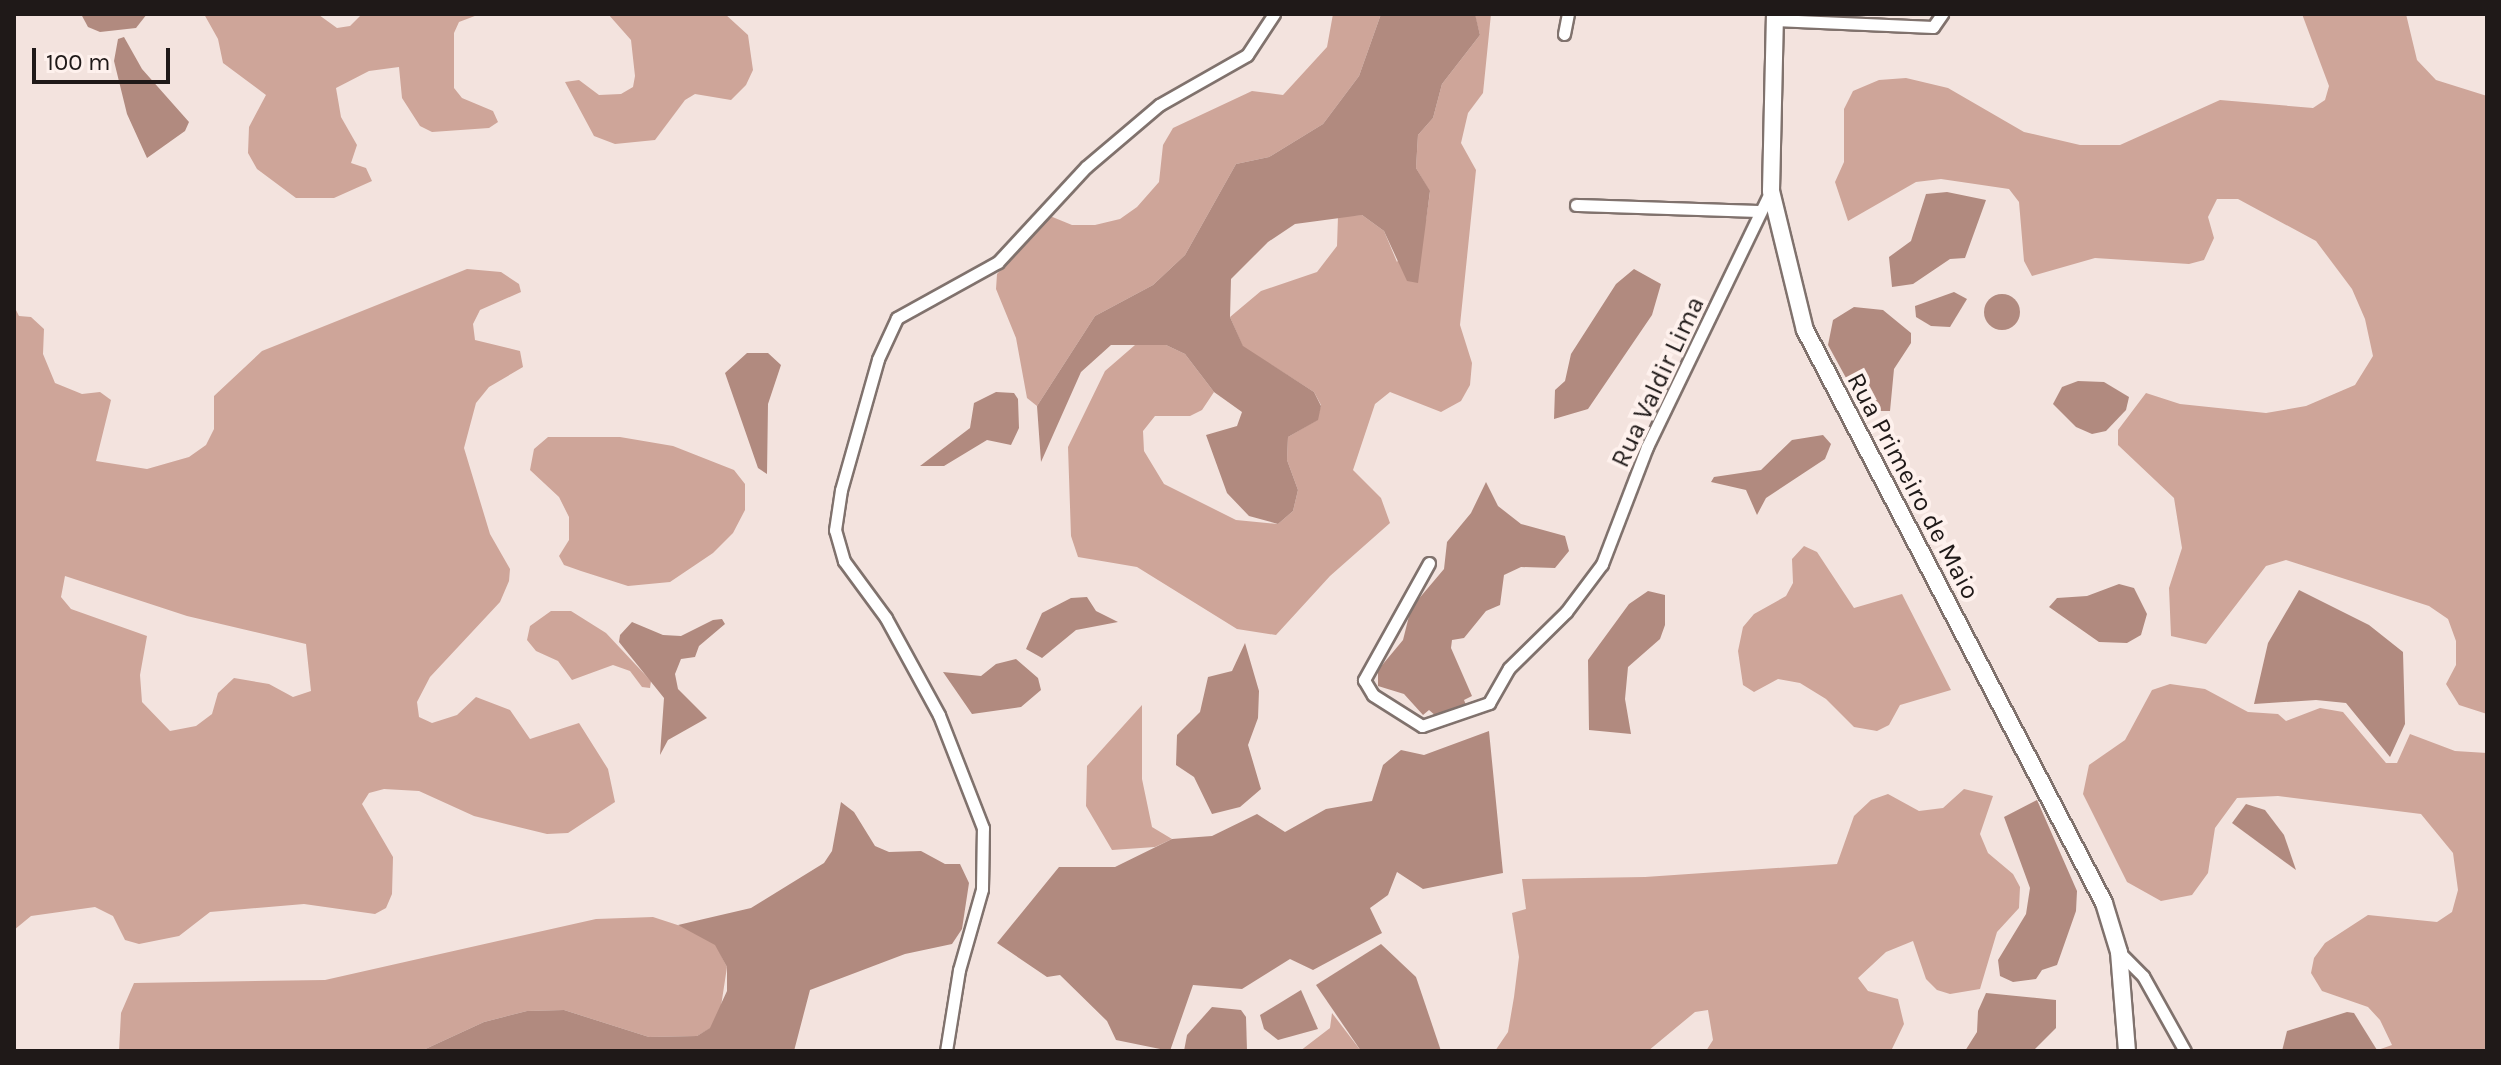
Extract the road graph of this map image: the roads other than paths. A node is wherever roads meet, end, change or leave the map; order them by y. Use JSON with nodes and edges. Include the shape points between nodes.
{"nodes":[{"id":1,"x":1274,"y":14,"type":"edge"},
{"id":2,"x":1568,"y":14,"type":"edge"},
{"id":3,"x":1942,"y":14,"type":"edge"},
{"id":4,"x":1775,"y":17,"type":"edge"},
{"id":5,"x":1564,"y":34,"type":"dead end"},
{"id":6,"x":1771,"y":191,"type":"junction"},
{"id":7,"x":1576,"y":205,"type":"dead end"},
{"id":8,"x":1760,"y":211,"type":"junction"},
{"id":9,"x":1429,"y":563,"type":"dead end"},
{"id":10,"x":2119,"y":952,"type":"junction"},
{"id":11,"x":946,"y":1051,"type":"edge"},
{"id":12,"x":2127,"y":1051,"type":"edge"},
{"id":13,"x":2185,"y":1051,"type":"edge"}],
"edges":[{"from":1,"to":11,"type":"street","via":[[1247,55],[1159,105],[1086,167],[990,268],[897,318],[878,359],[835,530],[844,561],[886,618],[939,715],[983,828],[980,897],[959,970]]},
{"from":2,"to":5,"type":"street"},
{"from":3,"to":4,"type":"street","via":[[1933,27]]},
{"from":4,"to":6,"type":"main road","name":"Rua Primeiro de Maio"},
{"from":6,"to":8,"type":"street","name":"Rua Valdir Lima"},
{"from":6,"to":10,"type":"main road","name":"Rua Primeiro de Maio","via":[[1797,302],[1826,375],[2077,846],[2104,903]]},
{"from":7,"to":8,"type":"street"},
{"from":8,"to":9,"type":"street","name":"Rua Valdir Lima","via":[[1690,367],[1647,447],[1611,547],[1576,601],[1517,660],[1489,703],[1422,726],[1366,689],[1368,671]]},
{"from":10,"to":12,"type":"main road","name":"Rua Primeiro de Maio"},
{"from":10,"to":13,"type":"street","via":[[2143,976]]}]}
